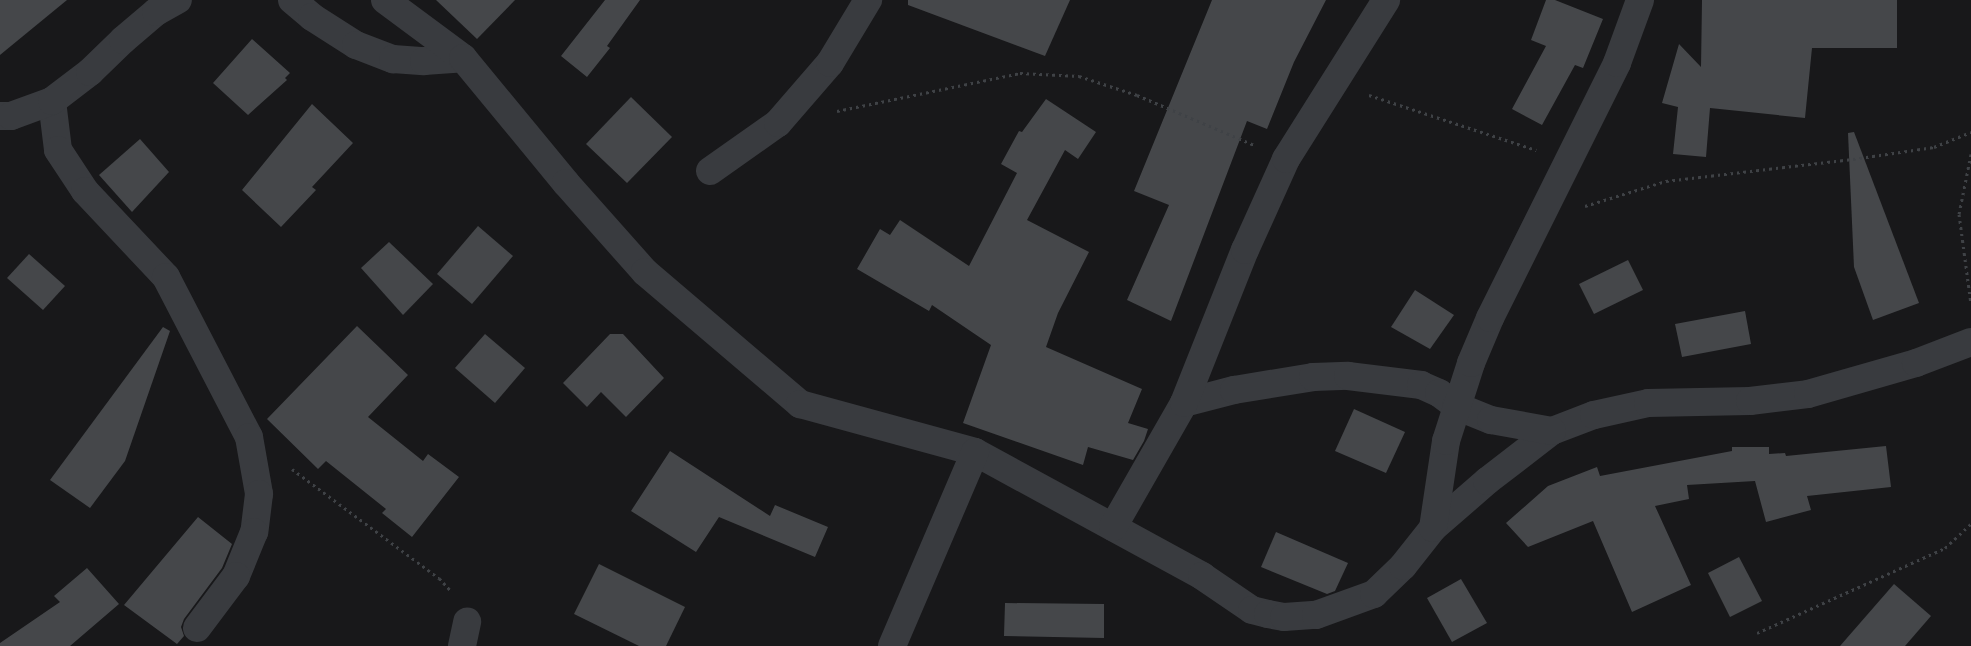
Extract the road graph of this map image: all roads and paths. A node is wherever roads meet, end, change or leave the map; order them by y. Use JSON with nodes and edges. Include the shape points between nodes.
{"nodes":[{"id":1,"x":178,"y":0,"type":"edge"},
{"id":2,"x":292,"y":0,"type":"edge"},
{"id":3,"x":385,"y":0,"type":"edge"},
{"id":4,"x":868,"y":0,"type":"edge"},
{"id":5,"x":1386,"y":0,"type":"edge"},
{"id":6,"x":1640,"y":0,"type":"edge"},
{"id":7,"x":463,"y":58,"type":"junction"},
{"id":8,"x":1335,"y":83,"type":"junction"},
{"id":9,"x":52,"y":101,"type":"junction"},
{"id":10,"x":834,"y":111,"type":"dead end"},
{"id":11,"x":0,"y":116,"type":"edge"},
{"id":12,"x":1971,"y":132,"type":"edge"},
{"id":13,"x":1971,"y":154,"type":"edge"},
{"id":14,"x":1286,"y":159,"type":"junction"},
{"id":15,"x":1570,"y":161,"type":"junction"},
{"id":16,"x":710,"y":171,"type":"dead end"},
{"id":17,"x":1540,"y":220,"type":"junction"},
{"id":18,"x":1971,"y":304,"type":"edge"},
{"id":19,"x":1971,"y":342,"type":"edge"},
{"id":20,"x":1184,"y":403,"type":"junction"},
{"id":21,"x":1456,"y":406,"type":"junction"},
{"id":22,"x":1552,"y":431,"type":"junction"},
{"id":23,"x":249,"y":437,"type":"junction"},
{"id":24,"x":975,"y":452,"type":"junction"},
{"id":25,"x":1971,"y":524,"type":"edge"},
{"id":26,"x":1113,"y":527,"type":"junction"},
{"id":27,"x":1433,"y":528,"type":"junction"},
{"id":28,"x":197,"y":628,"type":"dead end"},
{"id":29,"x":1757,"y":633,"type":"dead end"},
{"id":30,"x":464,"y":634,"type":"edge"},
{"id":31,"x":892,"y":646,"type":"edge"}],
"edges":[{"from":1,"to":9,"type":"street","via":[[156,12],[90,72]]},
{"from":2,"to":7,"type":"street","via":[[356,45],[392,58],[424,61]]},
{"from":3,"to":7,"type":"street"},
{"from":4,"to":16,"type":"street","via":[[830,62],[778,123]]},
{"from":5,"to":8,"type":"street"},
{"from":6,"to":15,"type":"street","via":[[1617,63]]},
{"from":7,"to":24,"type":"street","via":[[566,184],[645,272],[800,404]]},
{"from":8,"to":14,"type":"street"},
{"from":8,"to":15,"type":"path"},
{"from":9,"to":11,"type":"street","via":[[12,116]]},
{"from":9,"to":23,"type":"street","via":[[58,150],[85,192],[166,277]]},
{"from":10,"to":14,"type":"path","via":[[1020,72],[1079,76],[1137,95]]},
{"from":12,"to":17,"type":"path","via":[[1934,147],[1666,181]]},
{"from":13,"to":18,"type":"path","via":[[1959,214]]},
{"from":14,"to":20,"type":"street","via":[[1245,250]]},
{"from":15,"to":17,"type":"street"},
{"from":17,"to":21,"type":"street","via":[[1490,318]]},
{"from":19,"to":22,"type":"street","via":[[1916,363],[1808,394],[1750,401],[1648,403],[1594,415]]},
{"from":20,"to":21,"type":"street","via":[[1234,390],[1314,377],[1348,376],[1421,385]]},
{"from":20,"to":26,"type":"street"},
{"from":21,"to":22,"type":"street","via":[[1491,420]]},
{"from":21,"to":27,"type":"street","via":[[1440,471]]},
{"from":22,"to":27,"type":"street"},
{"from":23,"to":28,"type":"street","via":[[259,494],[254,532],[236,576]]},
{"from":23,"to":30,"type":"path","via":[[440,578],[458,598]]},
{"from":24,"to":26,"type":"street"},
{"from":24,"to":31,"type":"street"},
{"from":25,"to":29,"type":"path","via":[[1945,548]]},
{"from":26,"to":27,"type":"street","via":[[1202,576],[1252,610],[1284,617],[1316,615],[1374,594],[1404,566]]}]}
